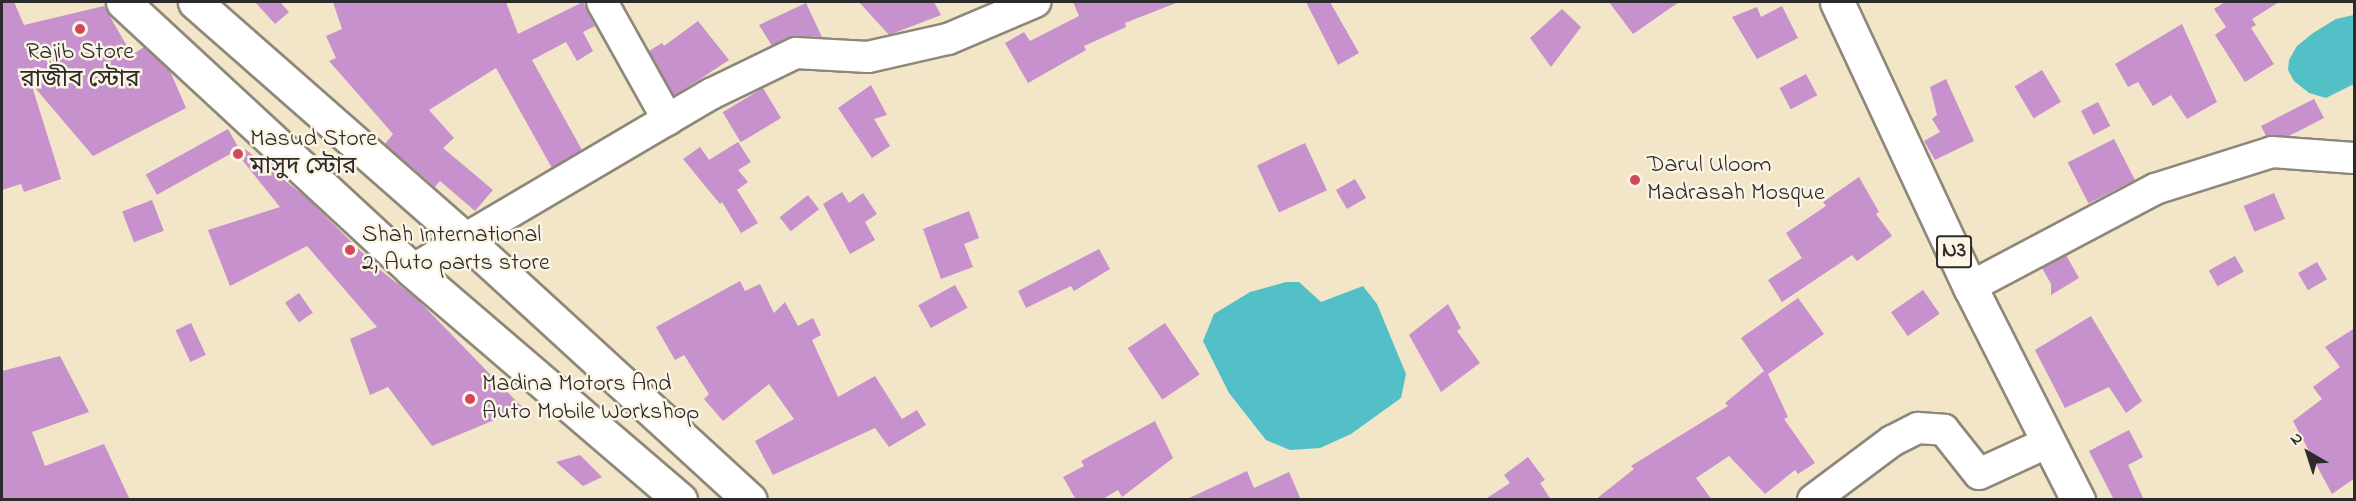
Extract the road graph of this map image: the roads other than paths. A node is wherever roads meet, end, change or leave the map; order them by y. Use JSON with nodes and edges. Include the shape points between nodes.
{"nodes":[{"id":1,"x":123,"y":2,"type":"edge"},
{"id":2,"x":195,"y":2,"type":"edge"},
{"id":3,"x":602,"y":2,"type":"edge"},
{"id":4,"x":1035,"y":2,"type":"edge"},
{"id":5,"x":1837,"y":2,"type":"edge"},
{"id":6,"x":668,"y":120,"type":"junction"},
{"id":7,"x":2355,"y":158,"type":"edge"},
{"id":8,"x":465,"y":239,"type":"junction"},
{"id":9,"x":412,"y":270,"type":"junction"},
{"id":10,"x":1970,"y":287,"type":"junction"},
{"id":11,"x":2049,"y":442,"type":"junction"},
{"id":12,"x":680,"y":500,"type":"edge"},
{"id":13,"x":750,"y":500,"type":"edge"},
{"id":14,"x":1813,"y":500,"type":"edge"},
{"id":15,"x":2078,"y":500,"type":"edge"}],
"edges":[{"from":1,"to":9,"type":"main road"},
{"from":2,"to":8,"type":"main road"},
{"from":3,"to":6,"type":"street"},
{"from":4,"to":6,"type":"street","via":[[948,39],[868,57],[796,53],[711,94]]},
{"from":5,"to":10,"type":"main road","number":"N3"},
{"from":6,"to":8,"type":"street"},
{"from":7,"to":10,"type":"street","via":[[2272,153],[2155,189]]},
{"from":8,"to":9,"type":"street"},
{"from":8,"to":13,"type":"main road"},
{"from":9,"to":12,"type":"main road"},
{"from":10,"to":11,"type":"main road","number":"N3"},
{"from":11,"to":14,"type":"street","via":[[1979,474],[1944,430],[1918,428],[1892,441]]},
{"from":11,"to":15,"type":"main road","number":"N3"}]}
